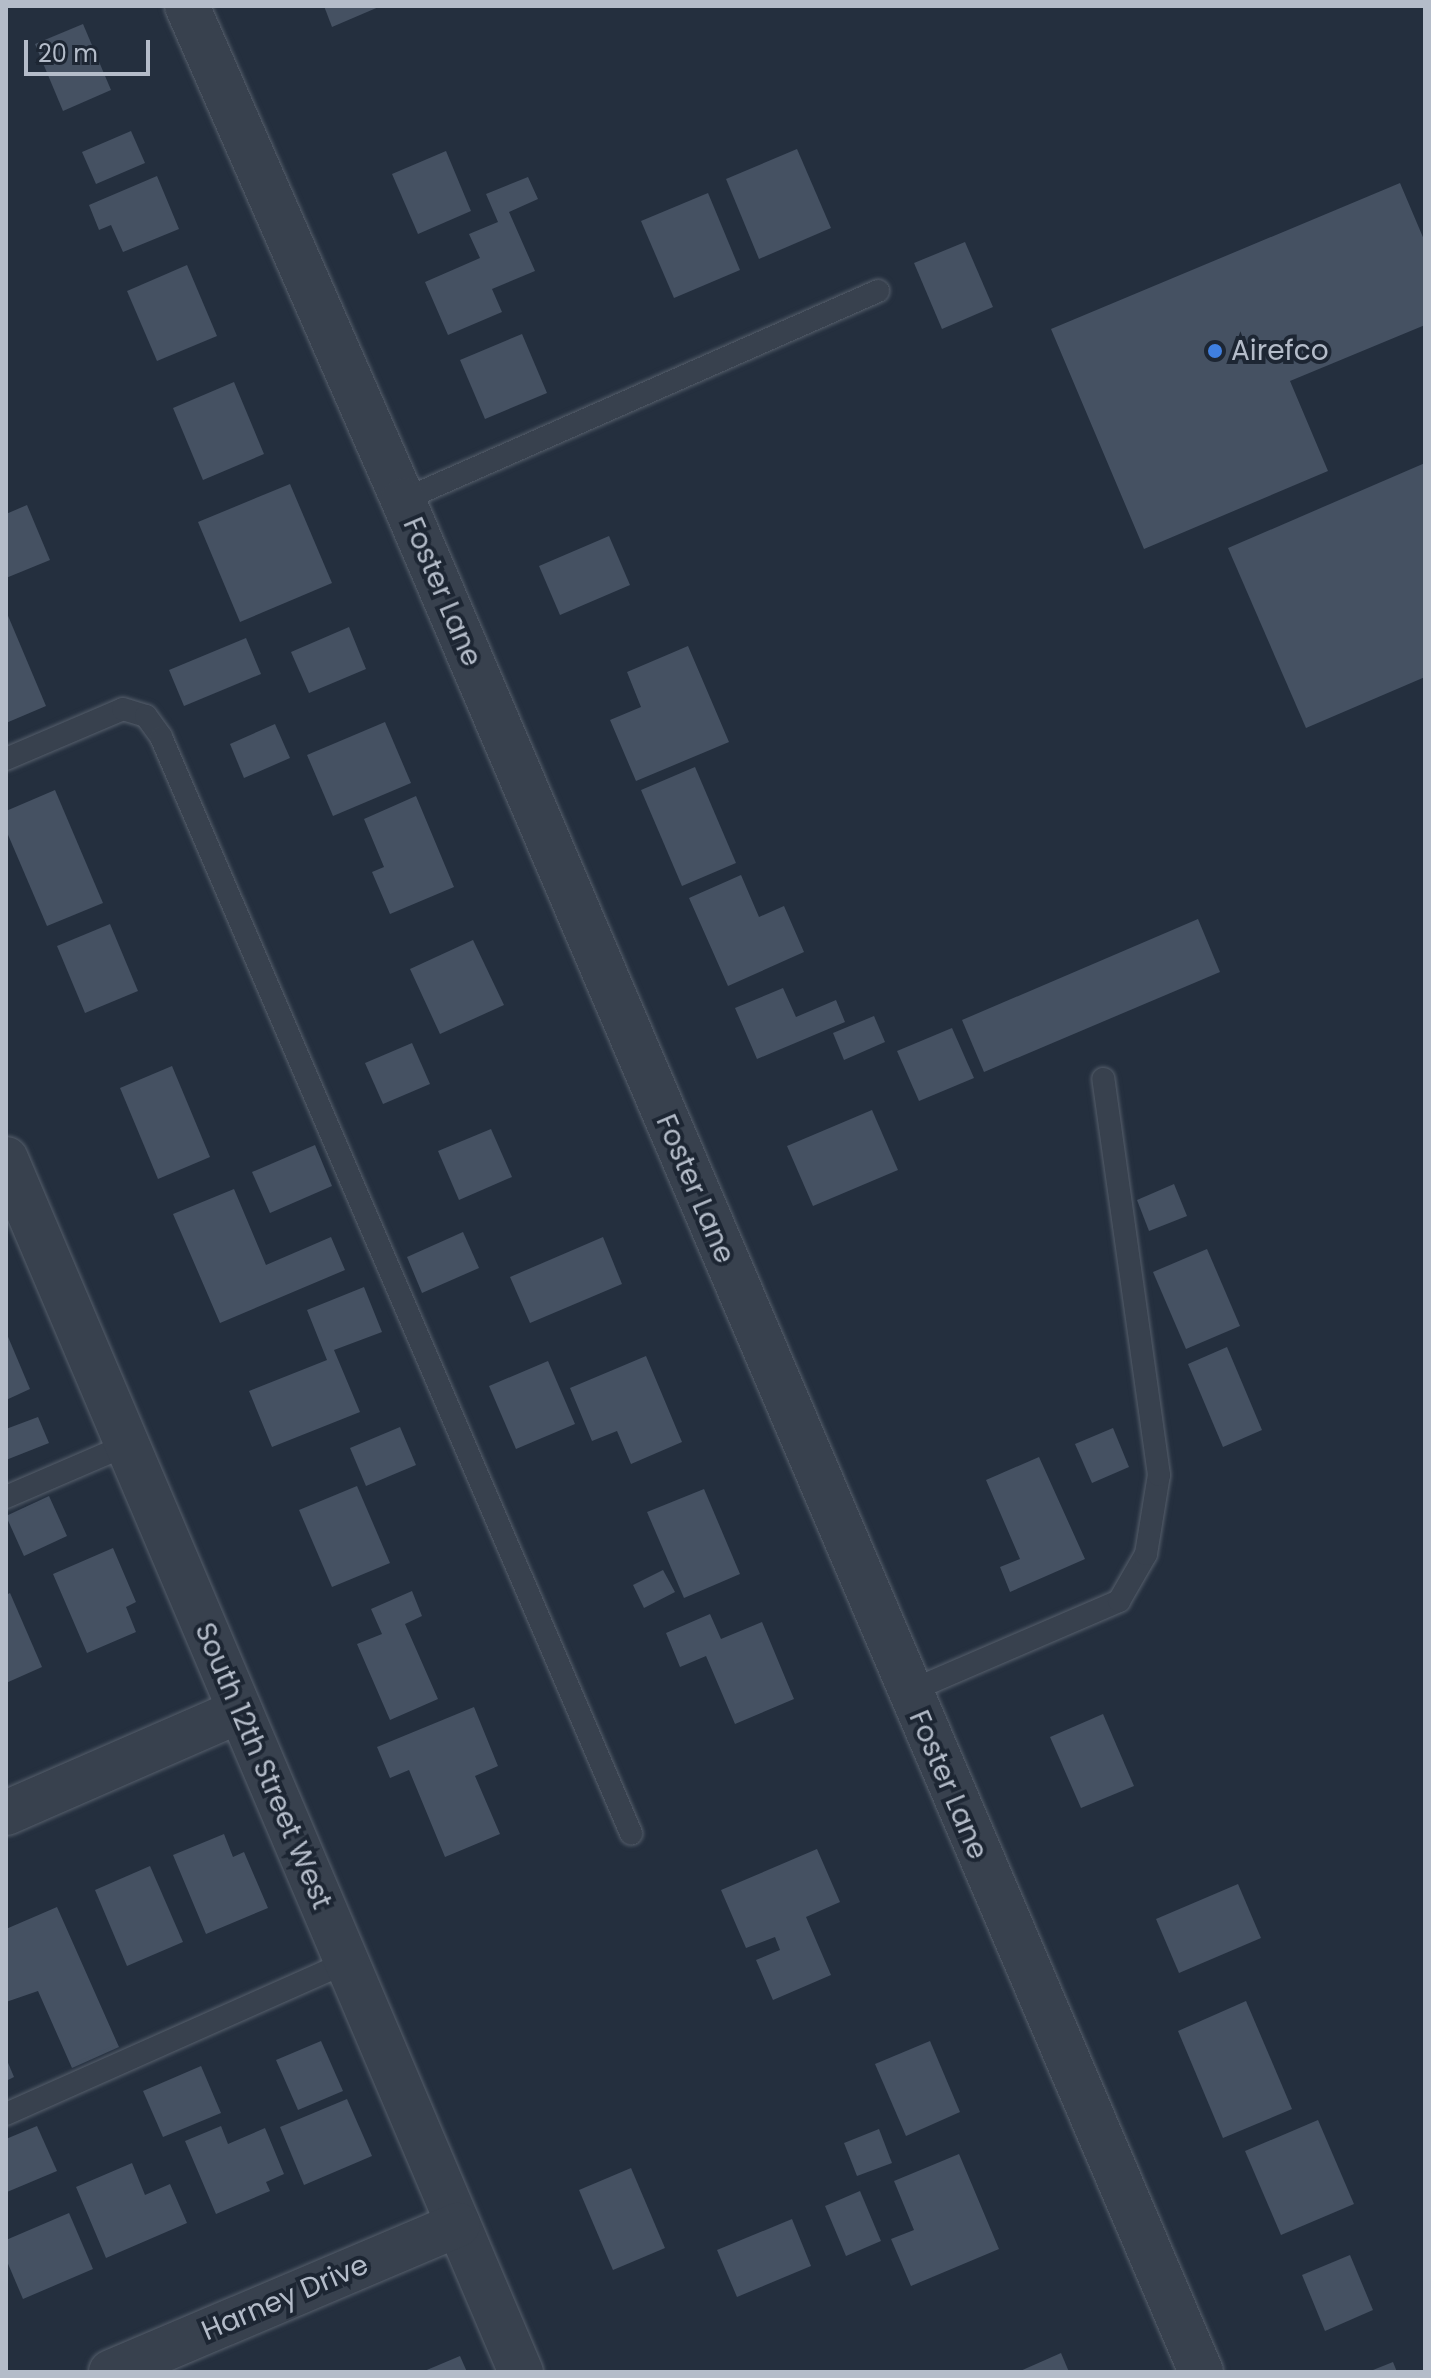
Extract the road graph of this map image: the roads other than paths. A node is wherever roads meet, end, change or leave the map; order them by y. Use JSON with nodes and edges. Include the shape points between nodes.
{"nodes":[{"id":1,"x":187,"y":6,"type":"edge"},
{"id":2,"x":878,"y":291,"type":"dead end"},
{"id":3,"x":403,"y":500,"type":"junction"},
{"id":4,"x":6,"y":759,"type":"edge"},
{"id":5,"x":1103,"y":1079,"type":"dead end"},
{"id":6,"x":10,"y":1178,"type":"edge"},
{"id":7,"x":127,"y":1445,"type":"junction"},
{"id":8,"x":6,"y":1497,"type":"edge"},
{"id":9,"x":908,"y":1692,"type":"junction"},
{"id":10,"x":240,"y":1711,"type":"junction"},
{"id":11,"x":6,"y":1813,"type":"edge"},
{"id":12,"x":631,"y":1833,"type":"dead end"},
{"id":13,"x":347,"y":1962,"type":"junction"},
{"id":14,"x":6,"y":2114,"type":"edge"},
{"id":15,"x":458,"y":2225,"type":"junction"},
{"id":16,"x":111,"y":2372,"type":"edge"},
{"id":17,"x":521,"y":2372,"type":"edge"},
{"id":18,"x":1201,"y":2372,"type":"edge"}],
"edges":[{"from":1,"to":3,"type":"street","name":"Foster Lane"},
{"from":2,"to":3,"type":"lane"},
{"from":3,"to":9,"type":"street","name":"Foster Lane"},
{"from":4,"to":12,"type":"lane","via":[[123,709],[146,716],[161,737]]},
{"from":5,"to":9,"type":"lane","via":[[1159,1475],[1146,1554],[1119,1601]]},
{"from":6,"to":7,"type":"street","name":"South 12th Street West"},
{"from":7,"to":8,"type":"lane"},
{"from":7,"to":10,"type":"street","name":"South 12th Street West"},
{"from":9,"to":18,"type":"street","name":"Foster Lane"},
{"from":10,"to":11,"type":"street"},
{"from":10,"to":13,"type":"street","name":"South 12th Street West"},
{"from":13,"to":14,"type":"lane"},
{"from":13,"to":15,"type":"street","name":"South 12th Street West"},
{"from":15,"to":16,"type":"street","name":"Harney Drive"},
{"from":15,"to":17,"type":"street","name":"South 12th Street West"}]}
